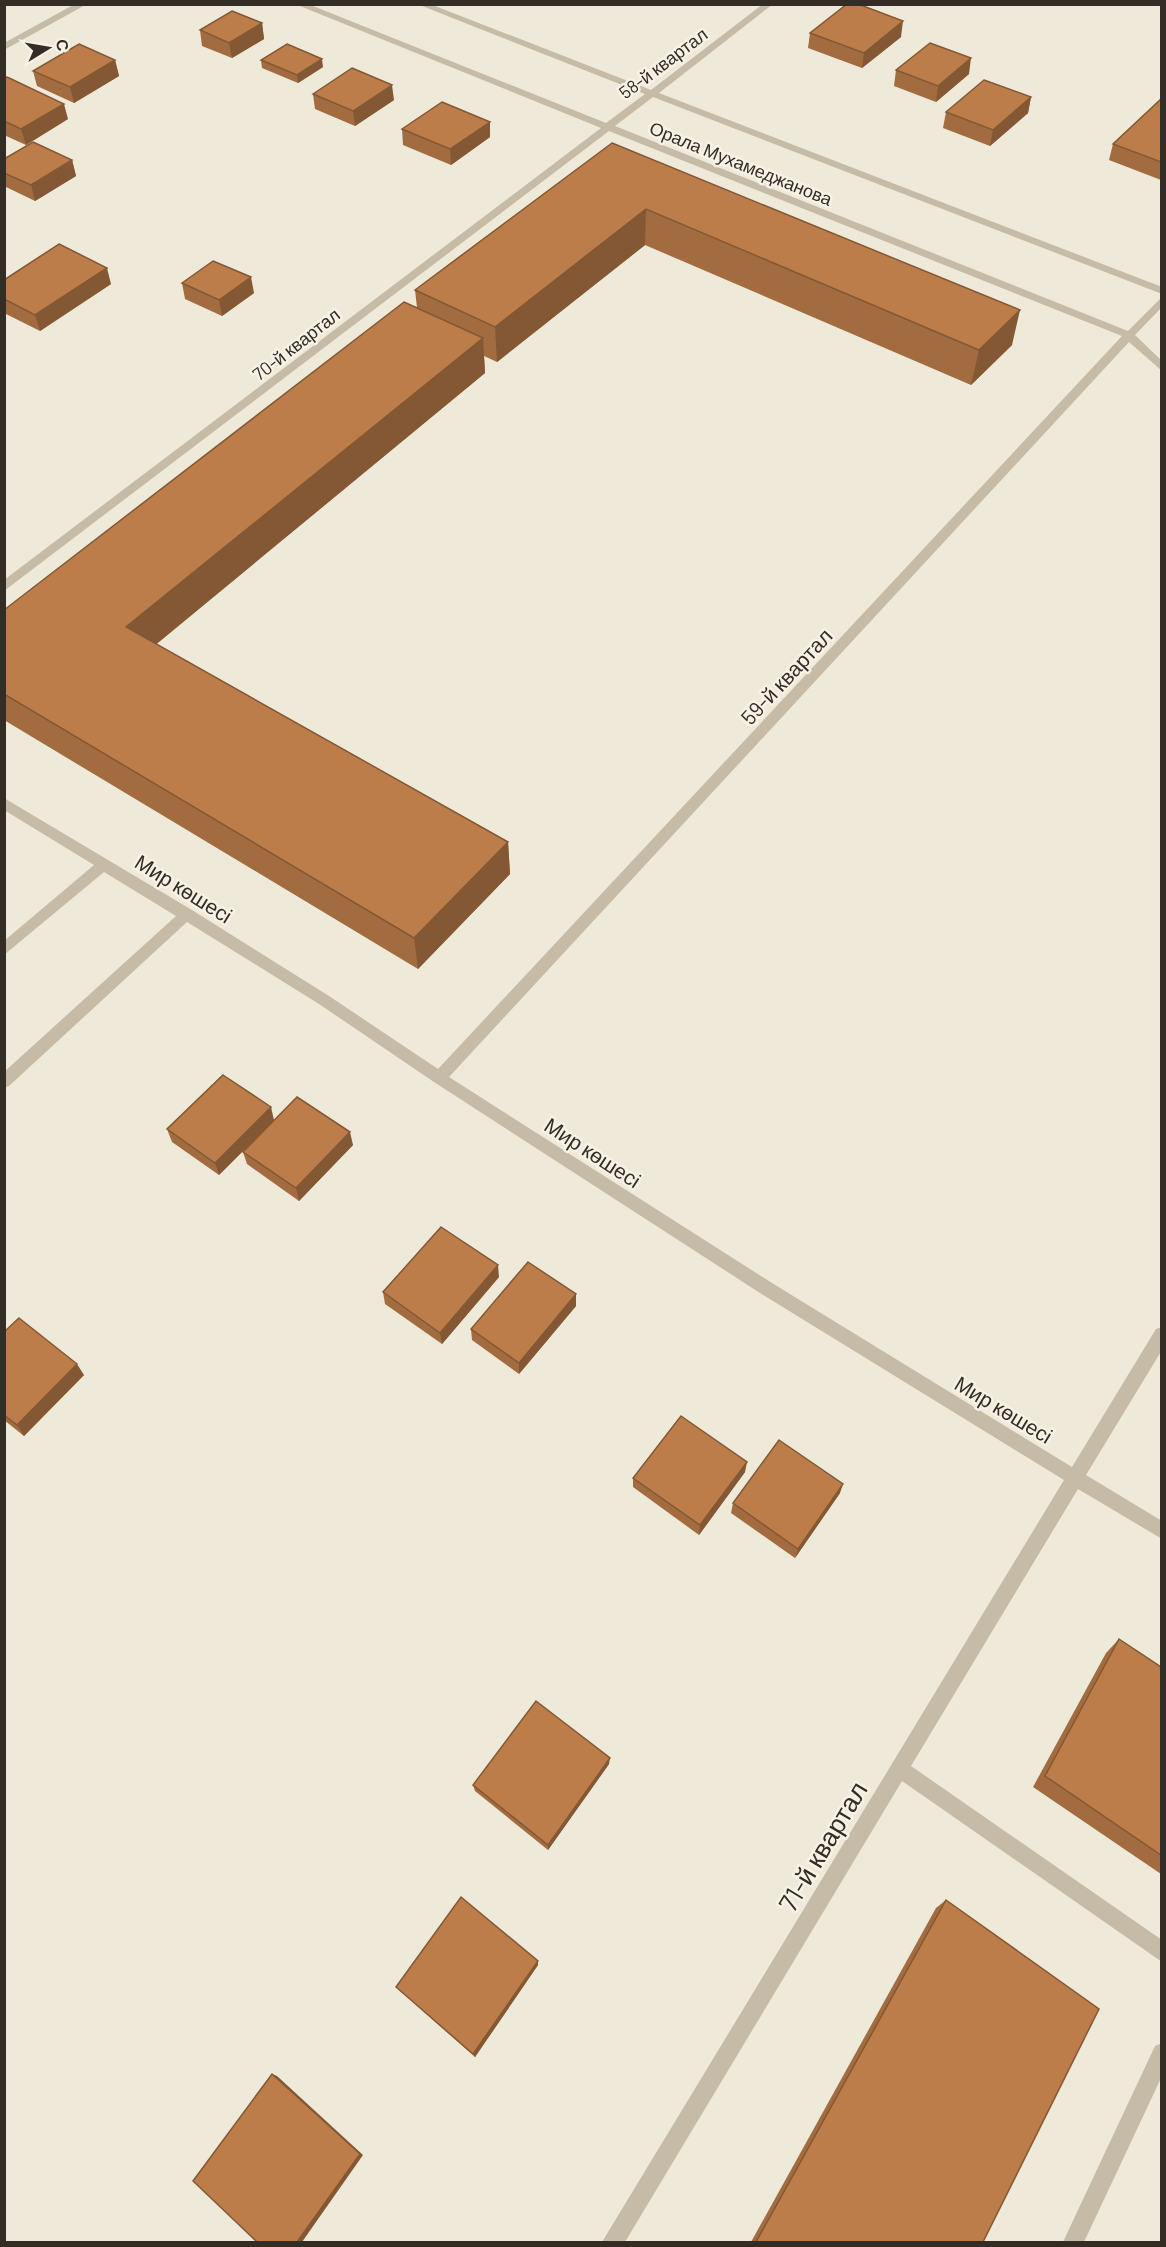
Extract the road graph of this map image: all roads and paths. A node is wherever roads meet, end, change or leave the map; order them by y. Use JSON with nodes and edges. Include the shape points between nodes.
{"nodes":[{"id":1,"x":82,"y":4,"type":"edge"},
{"id":2,"x":298,"y":4,"type":"edge"},
{"id":3,"x":421,"y":4,"type":"edge"},
{"id":4,"x":769,"y":4,"type":"edge"},
{"id":5,"x":4,"y":46,"type":"edge"},
{"id":6,"x":650,"y":93,"type":"junction"},
{"id":7,"x":606,"y":127,"type":"junction"},
{"id":8,"x":1161,"y":291,"type":"edge"},
{"id":9,"x":1161,"y":300,"type":"edge"},
{"id":10,"x":1129,"y":336,"type":"junction"},
{"id":11,"x":1161,"y":368,"type":"edge"},
{"id":12,"x":4,"y":587,"type":"edge"},
{"id":13,"x":4,"y":803,"type":"edge"},
{"id":14,"x":104,"y":864,"type":"junction"},
{"id":15,"x":187,"y":914,"type":"junction"},
{"id":16,"x":4,"y":950,"type":"edge"},
{"id":17,"x":438,"y":1078,"type":"junction"},
{"id":18,"x":4,"y":1082,"type":"edge"},
{"id":19,"x":1161,"y":1334,"type":"edge"},
{"id":20,"x":1077,"y":1478,"type":"junction"},
{"id":21,"x":1161,"y":1531,"type":"edge"},
{"id":22,"x":900,"y":1769,"type":"junction"},
{"id":23,"x":1161,"y":1952,"type":"edge"},
{"id":24,"x":1161,"y":2053,"type":"edge"},
{"id":25,"x":613,"y":2242,"type":"edge"},
{"id":26,"x":1073,"y":2242,"type":"edge"}],
"edges":[{"from":1,"to":5,"type":"street"},
{"from":2,"to":7,"type":"street","name":"Орала Мухамеджанова"},
{"from":3,"to":6,"type":"street","name":"Орала Мухамеджанова"},
{"from":4,"to":6,"type":"street","name":"58-й квартал"},
{"from":6,"to":7,"type":"street","name":"58-й квартал"},
{"from":6,"to":8,"type":"street","name":"Орала Мухамеджанова"},
{"from":7,"to":10,"type":"street","name":"Орала Мухамеджанова"},
{"from":7,"to":12,"type":"street","name":"70-й квартал"},
{"from":9,"to":10,"type":"street","name":"59-й квартал"},
{"from":10,"to":11,"type":"street","name":"Орала Мухамеджанова"},
{"from":10,"to":17,"type":"street","name":"59-й квартал"},
{"from":13,"to":14,"type":"street","name":"Мир көшесі"},
{"from":14,"to":15,"type":"street","name":"Мир көшесі"},
{"from":14,"to":16,"type":"street"},
{"from":15,"to":17,"type":"street","name":"Мир көшесі"},
{"from":15,"to":18,"type":"street"},
{"from":17,"to":20,"type":"street","name":"Мир көшесі","via":[[766,1288]]},
{"from":19,"to":20,"type":"street","name":"71-й квартал"},
{"from":20,"to":21,"type":"street","name":"Мир көшесі"},
{"from":20,"to":22,"type":"street","name":"71-й квартал"},
{"from":22,"to":23,"type":"street"},
{"from":22,"to":25,"type":"street","name":"71-й квартал"},
{"from":24,"to":26,"type":"street"}]}
